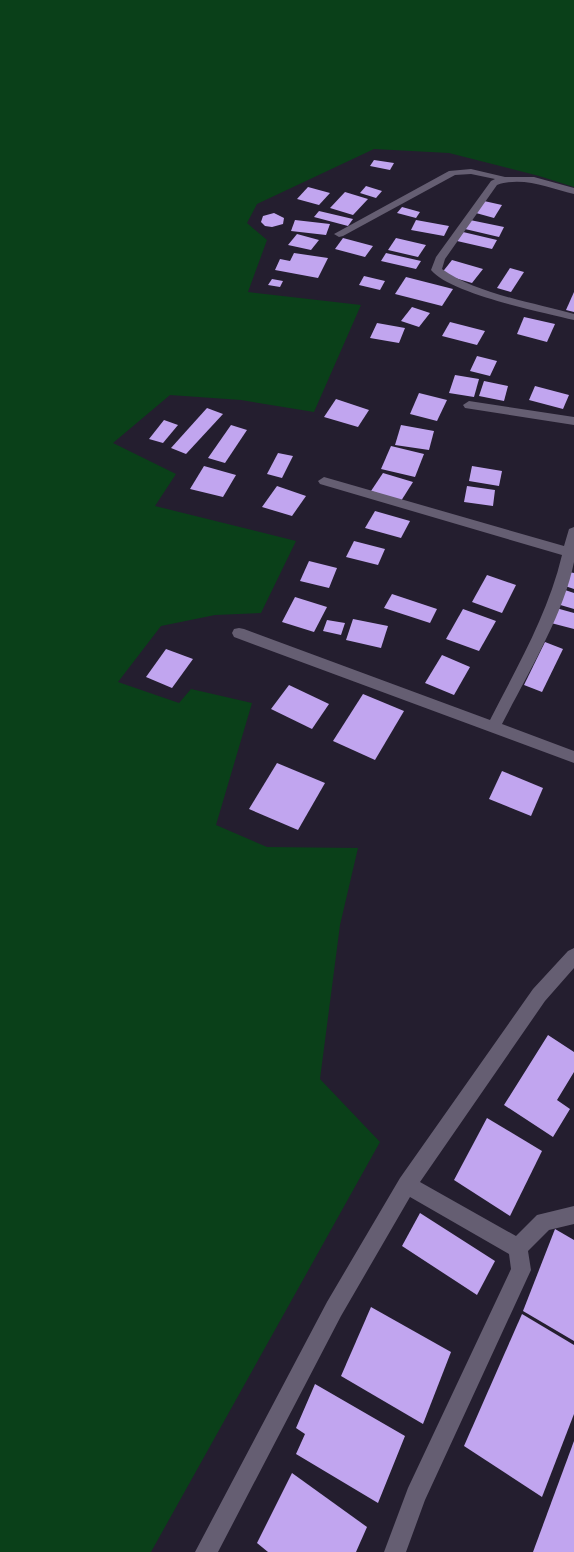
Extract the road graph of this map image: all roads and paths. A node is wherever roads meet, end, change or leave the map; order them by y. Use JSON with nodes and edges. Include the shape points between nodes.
{"nodes":[{"id":1,"x":503,"y":179,"type":"junction"},
{"id":2,"x":574,"y":191,"type":"edge"},
{"id":3,"x":339,"y":234,"type":"dead end"},
{"id":4,"x":574,"y":317,"type":"edge"},
{"id":5,"x":469,"y":405,"type":"dead end"},
{"id":6,"x":574,"y":421,"type":"edge"},
{"id":7,"x":324,"y":481,"type":"dead end"},
{"id":8,"x":574,"y":532,"type":"edge"},
{"id":9,"x":572,"y":553,"type":"edge"},
{"id":10,"x":239,"y":633,"type":"dead end"},
{"id":11,"x":493,"y":727,"type":"junction"},
{"id":12,"x":574,"y":757,"type":"edge"},
{"id":13,"x":574,"y":956,"type":"edge"},
{"id":14,"x":408,"y":1185,"type":"junction"},
{"id":15,"x":574,"y":1215,"type":"edge"},
{"id":16,"x":518,"y":1248,"type":"junction"},
{"id":17,"x":206,"y":1552,"type":"edge"},
{"id":18,"x":395,"y":1552,"type":"edge"}],
"edges":[{"from":1,"to":2,"type":"street","via":[[531,180]]},
{"from":1,"to":3,"type":"street","via":[[478,171],[452,173]]},
{"from":1,"to":4,"type":"street","via":[[490,188],[440,259],[436,270],[441,277],[466,287]]},
{"from":5,"to":6,"type":"street"},
{"from":7,"to":9,"type":"street"},
{"from":8,"to":9,"type":"street"},
{"from":9,"to":11,"type":"street","via":[[544,627]]},
{"from":10,"to":11,"type":"street"},
{"from":11,"to":12,"type":"street"},
{"from":13,"to":14,"type":"street","via":[[539,995]]},
{"from":14,"to":16,"type":"street"},
{"from":14,"to":17,"type":"street","via":[[334,1309]]},
{"from":15,"to":16,"type":"street","via":[[544,1222]]},
{"from":16,"to":18,"type":"street","via":[[521,1270],[416,1496]]}]}
